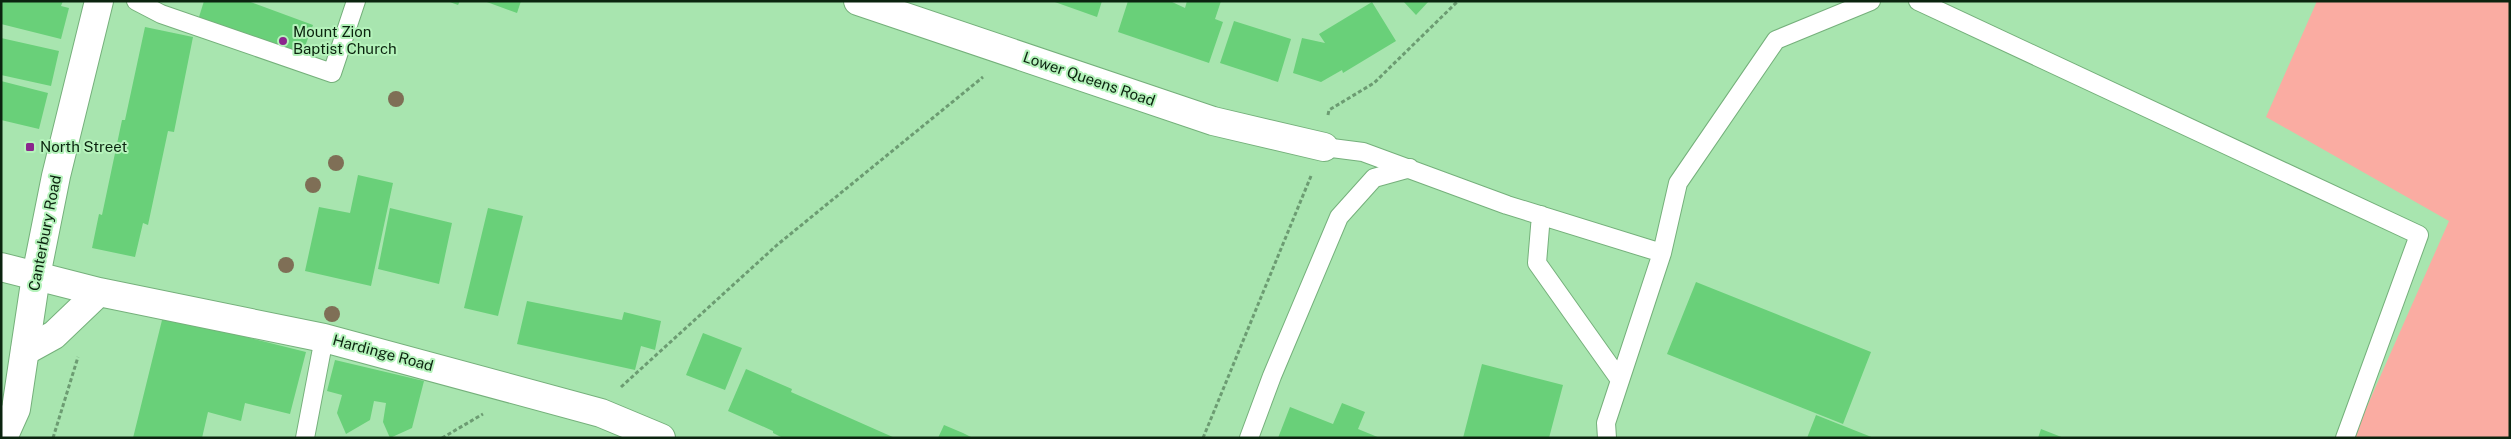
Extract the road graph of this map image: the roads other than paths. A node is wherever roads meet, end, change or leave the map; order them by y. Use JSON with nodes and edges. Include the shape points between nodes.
{"nodes":[{"id":1,"x":100,"y":1,"type":"edge"},
{"id":2,"x":136,"y":1,"type":"edge"},
{"id":3,"x":356,"y":1,"type":"edge"},
{"id":4,"x":858,"y":1,"type":"edge"},
{"id":5,"x":1871,"y":1,"type":"edge"},
{"id":6,"x":1918,"y":1,"type":"edge"},
{"id":7,"x":1324,"y":147,"type":"joint"},
{"id":8,"x":1410,"y":168,"type":"junction"},
{"id":9,"x":1541,"y":215,"type":"junction"},
{"id":10,"x":1662,"y":253,"type":"junction"},
{"id":11,"x":1,"y":267,"type":"edge"},
{"id":12,"x":36,"y":276,"type":"junction"},
{"id":13,"x":99,"y":292,"type":"junction"},
{"id":14,"x":324,"y":338,"type":"junction"},
{"id":15,"x":25,"y":351,"type":"junction"},
{"id":16,"x":1620,"y":380,"type":"junction"},
{"id":17,"x":16,"y":409,"type":"junction"},
{"id":18,"x":4,"y":438,"type":"edge"},
{"id":19,"x":20,"y":438,"type":"edge"},
{"id":20,"x":305,"y":438,"type":"edge"},
{"id":21,"x":661,"y":438,"type":"edge"},
{"id":22,"x":1249,"y":438,"type":"edge"},
{"id":23,"x":1607,"y":438,"type":"edge"},
{"id":24,"x":2345,"y":438,"type":"edge"}],
"edges":[{"from":1,"to":12,"type":"street","name":"Canterbury Road","via":[[56,176]]},
{"from":2,"to":3,"type":"lane","via":[[161,14],[332,73]]},
{"from":4,"to":7,"type":"street","name":"Lower Queens Road","via":[[1213,121]]},
{"from":5,"to":10,"type":"lane","via":[[1776,40],[1678,182]]},
{"from":6,"to":24,"type":"lane","via":[[2419,235]]},
{"from":7,"to":8,"type":"lane","via":[[1363,152]]},
{"from":8,"to":9,"type":"lane"},
{"from":8,"to":22,"type":"lane","via":[[1374,178],[1339,217]]},
{"from":9,"to":10,"type":"lane"},
{"from":9,"to":16,"type":"lane","via":[[1537,263]]},
{"from":10,"to":16,"type":"lane"},
{"from":11,"to":12,"type":"street","name":"Hardinge Road"},
{"from":12,"to":13,"type":"street","name":"Hardinge Road"},
{"from":12,"to":15,"type":"street","name":"Canterbury Road"},
{"from":13,"to":14,"type":"street","name":"Hardinge Road"},
{"from":13,"to":15,"type":"street","via":[[54,335]]},
{"from":14,"to":20,"type":"lane"},
{"from":14,"to":21,"type":"street","name":"Hardinge Road","via":[[601,413]]},
{"from":15,"to":17,"type":"street","name":"Canterbury Road"},
{"from":16,"to":23,"type":"lane","via":[[1606,423]]},
{"from":17,"to":18,"type":"street","name":"Canterbury Road"},
{"from":17,"to":19,"type":"street","name":"Canterbury Road"}]}
